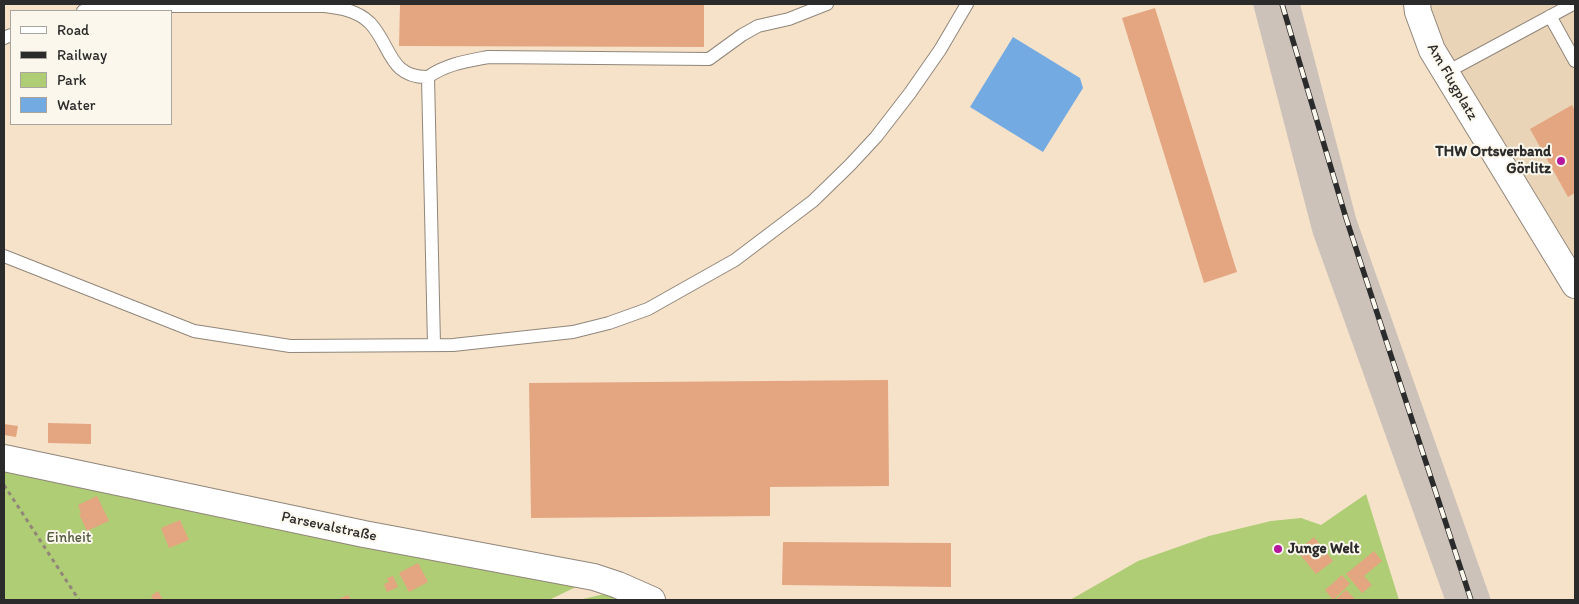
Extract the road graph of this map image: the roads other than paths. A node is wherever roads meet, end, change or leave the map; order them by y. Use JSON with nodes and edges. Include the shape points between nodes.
{"nodes":[{"id":1,"x":827,"y":4,"type":"edge"},
{"id":2,"x":967,"y":4,"type":"edge"},
{"id":3,"x":1417,"y":4,"type":"edge"},
{"id":4,"x":1572,"y":4,"type":"edge"},
{"id":5,"x":88,"y":10,"type":"edge"},
{"id":6,"x":1550,"y":16,"type":"junction"},
{"id":7,"x":1575,"y":61,"type":"edge"},
{"id":8,"x":1445,"y":73,"type":"junction"},
{"id":9,"x":428,"y":77,"type":"junction"},
{"id":10,"x":4,"y":256,"type":"edge"},
{"id":11,"x":1575,"y":285,"type":"edge"},
{"id":12,"x":434,"y":344,"type":"junction"},
{"id":13,"x":4,"y":458,"type":"edge"},
{"id":14,"x":652,"y":600,"type":"edge"}],
"edges":[{"from":1,"to":9,"type":"lane","via":[[758,26],[709,59],[488,57],[459,62]]},
{"from":2,"to":12,"type":"lane","via":[[940,50],[876,137],[813,201],[735,260],[648,309],[609,323],[573,332]]},
{"from":3,"to":8,"type":"street","name":"Am Flugplatz","via":[[1432,50]]},
{"from":4,"to":6,"type":"lane"},
{"from":5,"to":9,"type":"lane","via":[[118,6],[346,8],[370,23],[399,69],[410,75]]},
{"from":6,"to":7,"type":"lane"},
{"from":6,"to":8,"type":"lane"},
{"from":8,"to":11,"type":"street","name":"Am Flugplatz"},
{"from":9,"to":12,"type":"lane"},
{"from":10,"to":12,"type":"lane","via":[[194,331],[290,346]]},
{"from":13,"to":14,"type":"street","name":"Parsevalstraße","via":[[364,534],[594,577]]}]}
